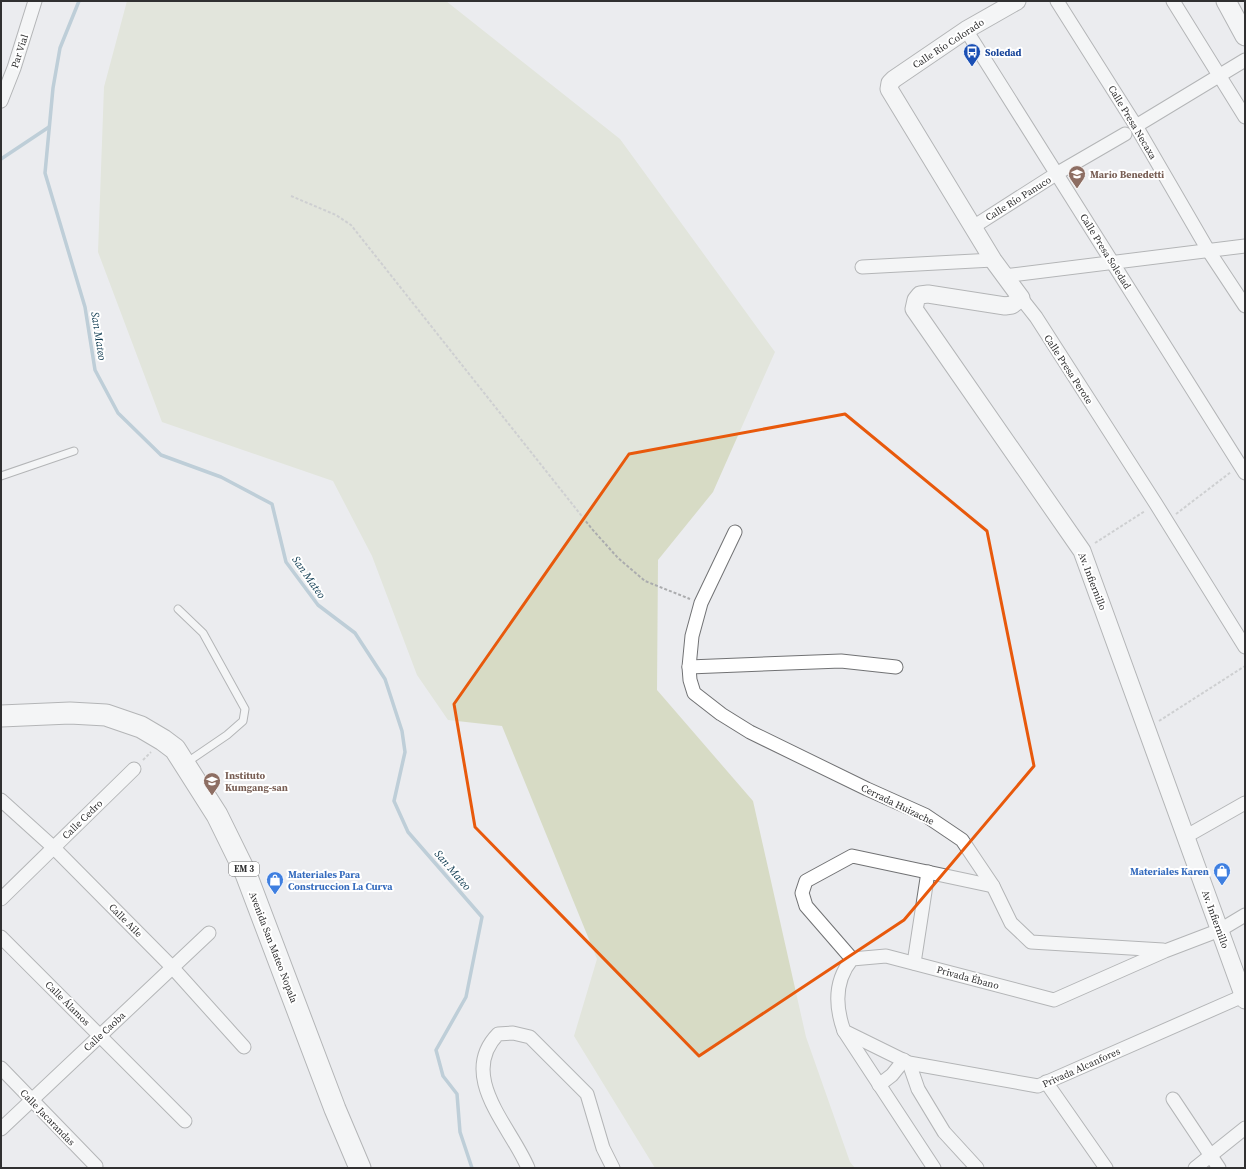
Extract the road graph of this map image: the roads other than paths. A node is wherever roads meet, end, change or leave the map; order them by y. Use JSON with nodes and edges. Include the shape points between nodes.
{"nodes":[{"id":1,"x":35,"y":1,"type":"edge"},
{"id":2,"x":1017,"y":1,"type":"edge"},
{"id":3,"x":1057,"y":1,"type":"edge"},
{"id":4,"x":1173,"y":1,"type":"edge"},
{"id":5,"x":1226,"y":1,"type":"edge"},
{"id":6,"x":966,"y":30,"type":"junction"},
{"id":7,"x":1245,"y":36,"type":"edge"},
{"id":8,"x":1245,"y":60,"type":"edge"},
{"id":9,"x":1220,"y":75,"type":"junction"},
{"id":10,"x":890,"y":93,"type":"joint"},
{"id":11,"x":1,"y":101,"type":"edge"},
{"id":12,"x":1245,"y":117,"type":"edge"},
{"id":13,"x":1136,"y":126,"type":"junction"},
{"id":14,"x":1125,"y":134,"type":"dead end"},
{"id":15,"x":1056,"y":174,"type":"junction"},
{"id":16,"x":973,"y":227,"type":"junction"},
{"id":17,"x":1245,"y":246,"type":"edge"},
{"id":18,"x":1208,"y":250,"type":"junction"},
{"id":19,"x":993,"y":260,"type":"junction"},
{"id":20,"x":1114,"y":263,"type":"junction"},
{"id":21,"x":862,"y":267,"type":"dead end"},
{"id":22,"x":1004,"y":276,"type":"junction"},
{"id":23,"x":1021,"y":298,"type":"junction"},
{"id":24,"x":1245,"y":306,"type":"edge"},
{"id":25,"x":74,"y":451,"type":"dead end"},
{"id":26,"x":1243,"y":467,"type":"edge"},
{"id":27,"x":1,"y":476,"type":"edge"},
{"id":28,"x":735,"y":532,"type":"dead end"},
{"id":29,"x":178,"y":609,"type":"dead end"},
{"id":30,"x":1245,"y":647,"type":"edge"},
{"id":31,"x":689,"y":667,"type":"junction"},
{"id":32,"x":896,"y":667,"type":"dead end"},
{"id":33,"x":1,"y":716,"type":"edge"},
{"id":34,"x":185,"y":764,"type":"junction"},
{"id":35,"x":134,"y":769,"type":"road end"},
{"id":36,"x":1,"y":800,"type":"edge"},
{"id":37,"x":1245,"y":803,"type":"edge"},
{"id":38,"x":1185,"y":836,"type":"junction"},
{"id":39,"x":53,"y":847,"type":"junction"},
{"id":40,"x":928,"y":872,"type":"junction"},
{"id":41,"x":993,"y":886,"type":"junction"},
{"id":42,"x":1,"y":899,"type":"edge"},
{"id":43,"x":1245,"y":915,"type":"edge"},
{"id":44,"x":1220,"y":930,"type":"junction"},
{"id":45,"x":209,"y":933,"type":"dead end"},
{"id":46,"x":1,"y":937,"type":"edge"},
{"id":47,"x":1165,"y":950,"type":"junction"},
{"id":48,"x":852,"y":959,"type":"junction"},
{"id":49,"x":914,"y":963,"type":"junction"},
{"id":50,"x":172,"y":967,"type":"junction"},
{"id":51,"x":1244,"y":998,"type":"edge"},
{"id":52,"x":844,"y":1031,"type":"junction"},
{"id":53,"x":100,"y":1034,"type":"junction"},
{"id":54,"x":244,"y":1047,"type":"dead end"},
{"id":55,"x":907,"y":1062,"type":"junction"},
{"id":56,"x":1,"y":1068,"type":"edge"},
{"id":57,"x":1046,"y":1082,"type":"junction"},
{"id":58,"x":880,"y":1085,"type":"junction"},
{"id":59,"x":1173,"y":1098,"type":"dead end"},
{"id":60,"x":32,"y":1100,"type":"junction"},
{"id":61,"x":185,"y":1121,"type":"dead end"},
{"id":62,"x":1245,"y":1128,"type":"edge"},
{"id":63,"x":1,"y":1130,"type":"edge"},
{"id":64,"x":1210,"y":1156,"type":"junction"},
{"id":65,"x":96,"y":1166,"type":"dead end"},
{"id":66,"x":360,"y":1168,"type":"edge"},
{"id":67,"x":528,"y":1168,"type":"edge"},
{"id":68,"x":613,"y":1168,"type":"edge"},
{"id":69,"x":934,"y":1168,"type":"edge"},
{"id":70,"x":977,"y":1168,"type":"edge"},
{"id":71,"x":1106,"y":1168,"type":"edge"},
{"id":72,"x":1195,"y":1168,"type":"edge"},
{"id":73,"x":1218,"y":1168,"type":"edge"}],
"edges":[{"from":1,"to":11,"type":"street","name":"Par Vial"},
{"from":2,"to":6,"type":"street","name":"Calle Río Colorado"},
{"from":3,"to":13,"type":"street","name":"Calle Presa Necaxa"},
{"from":4,"to":9,"type":"street"},
{"from":5,"to":7,"type":"main road"},
{"from":6,"to":10,"type":"street","name":"Calle Río Colorado","via":[[894,79],[890,83]]},
{"from":6,"to":15,"type":"street","name":"Calle Presa Soledad"},
{"from":8,"to":9,"type":"street"},
{"from":9,"to":12,"type":"street"},
{"from":9,"to":13,"type":"street"},
{"from":10,"to":16,"type":"street","name":"Calle Presa Perote"},
{"from":13,"to":18,"type":"street","name":"Calle Presa Necaxa"},
{"from":14,"to":15,"type":"street","name":"Calle Río Panuco"},
{"from":15,"to":16,"type":"street","name":"Calle Río Panuco"},
{"from":15,"to":20,"type":"street","name":"Calle Presa Soledad"},
{"from":16,"to":19,"type":"street","name":"Calle Presa Perote"},
{"from":17,"to":18,"type":"street"},
{"from":18,"to":20,"type":"street"},
{"from":18,"to":24,"type":"street","name":"Calle Presa Necaxa"},
{"from":19,"to":21,"type":"street"},
{"from":19,"to":22,"type":"street","name":"Calle Presa Perote"},
{"from":20,"to":22,"type":"street"},
{"from":20,"to":26,"type":"street","name":"Calle Presa Soledad"},
{"from":22,"to":23,"type":"street","name":"Calle Presa Perote"},
{"from":23,"to":30,"type":"street","name":"Calle Presa Perote","via":[[1036,317],[1167,521]]},
{"from":23,"to":38,"type":"street","name":"Av. Infiernillo","via":[[1012,305],[1005,306],[928,294],[920,295],[914,309],[1082,551]]},
{"from":25,"to":27,"type":"lane"},
{"from":28,"to":31,"type":"street","name":"Cerrada Huizache","via":[[701,603],[692,636]]},
{"from":29,"to":34,"type":"lane","via":[[203,633],[245,709],[244,720]]},
{"from":31,"to":32,"type":"street","via":[[841,661]]},
{"from":31,"to":41,"type":"street","name":"Cerrada Huizache","via":[[694,693],[721,714],[750,732],[925,815],[962,840]]},
{"from":33,"to":34,"type":"main road","name":"Avenida San Mateo Nopala","number":"EM 3","via":[[106,714],[163,740],[175,749]]},
{"from":34,"to":66,"type":"main road","name":"Avenida San Mateo Nopala","number":"EM 3","via":[[216,815],[246,874],[334,1109]]},
{"from":35,"to":39,"type":"street","name":"Calle Cedro"},
{"from":36,"to":39,"type":"street","name":"Calle Aile"},
{"from":37,"to":38,"type":"street"},
{"from":38,"to":44,"type":"street","name":"Av. Infiernillo"},
{"from":39,"to":42,"type":"street","name":"Calle Cedro"},
{"from":39,"to":50,"type":"street","name":"Calle Aile"},
{"from":40,"to":41,"type":"street"},
{"from":40,"to":48,"type":"street","via":[[852,856],[806,881],[802,893],[806,906]]},
{"from":40,"to":49,"type":"street"},
{"from":41,"to":47,"type":"street","name":"Cerrada Huizache","via":[[1011,923],[1031,942]]},
{"from":43,"to":44,"type":"street","name":"Privada Ébano"},
{"from":44,"to":47,"type":"street","name":"Privada Ébano"},
{"from":44,"to":51,"type":"street","name":"Av. Infiernillo"},
{"from":45,"to":50,"type":"street","name":"Calle Caoba"},
{"from":46,"to":53,"type":"street","name":"Calle Álamos"},
{"from":47,"to":49,"type":"street","name":"Privada Ébano","via":[[1054,1000]]},
{"from":48,"to":49,"type":"street","name":"Privada Ébano","via":[[886,956]]},
{"from":48,"to":52,"type":"street","via":[[843,969],[837,999],[838,1015]]},
{"from":50,"to":53,"type":"street","name":"Calle Caoba"},
{"from":50,"to":54,"type":"street","name":"Calle Aile"},
{"from":51,"to":57,"type":"street","name":"Privada Alcanfores"},
{"from":52,"to":55,"type":"street"},
{"from":52,"to":58,"type":"street"},
{"from":53,"to":60,"type":"street","name":"Calle Caoba"},
{"from":53,"to":61,"type":"street","name":"Calle Álamos"},
{"from":55,"to":57,"type":"street","name":"Privada Alcanfores","via":[[1038,1086]]},
{"from":55,"to":58,"type":"street"},
{"from":55,"to":70,"type":"street","via":[[918,1089],[944,1132]]},
{"from":56,"to":60,"type":"street","name":"Calle Jacarandas"},
{"from":57,"to":71,"type":"street"},
{"from":58,"to":69,"type":"street"},
{"from":59,"to":64,"type":"street"},
{"from":60,"to":63,"type":"street","name":"Calle Caoba"},
{"from":60,"to":65,"type":"street","name":"Calle Jacarandas"},
{"from":62,"to":64,"type":"street"},
{"from":64,"to":72,"type":"street"},
{"from":64,"to":73,"type":"street"},
{"from":67,"to":68,"type":"street","via":[[521,1151],[489,1099],[483,1082],[483,1058],[489,1043],[498,1034],[513,1033],[530,1037],[588,1094],[604,1148]]}]}
